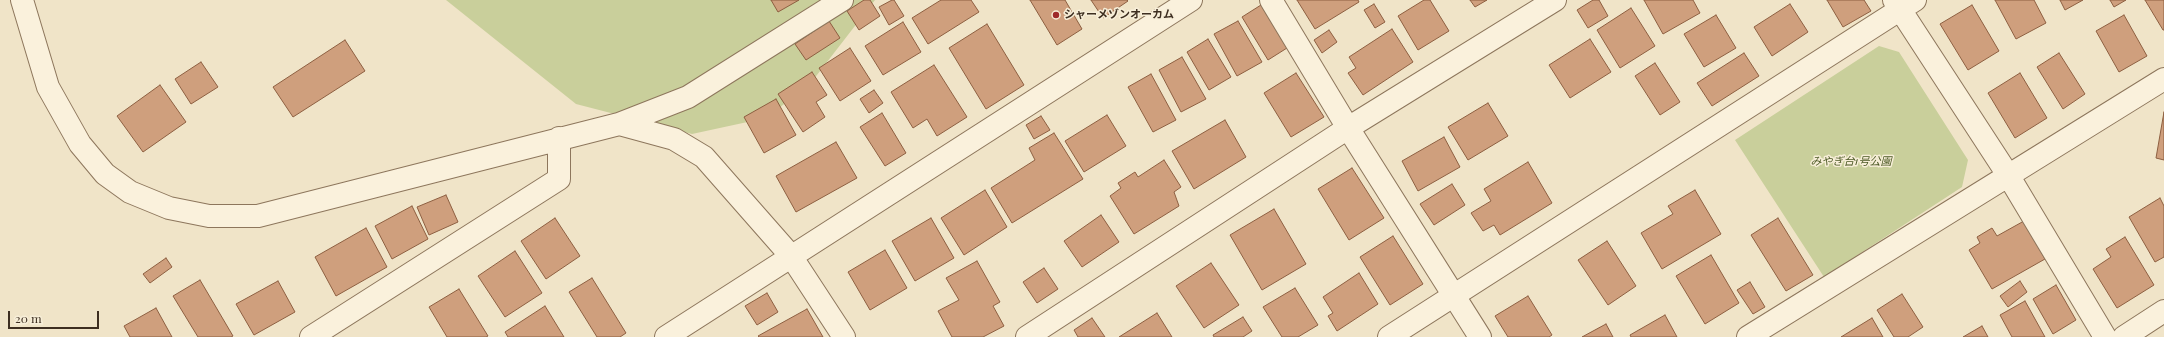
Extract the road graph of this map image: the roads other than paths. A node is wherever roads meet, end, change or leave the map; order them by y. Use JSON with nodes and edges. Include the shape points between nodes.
{"nodes":[{"id":1,"x":22,"y":0,"type":"edge"},
{"id":2,"x":842,"y":0,"type":"edge"},
{"id":3,"x":1191,"y":0,"type":"edge"},
{"id":4,"x":1270,"y":0,"type":"edge"},
{"id":5,"x":1555,"y":0,"type":"edge"},
{"id":6,"x":1903,"y":3,"type":"edge"},
{"id":7,"x":2164,"y":79,"type":"edge"},
{"id":8,"x":619,"y":124,"type":"junction"},
{"id":9,"x":1348,"y":128,"type":"junction"},
{"id":10,"x":559,"y":138,"type":"junction"},
{"id":11,"x":2008,"y":175,"type":"junction"},
{"id":12,"x":790,"y":256,"type":"junction"},
{"id":13,"x":1454,"y":296,"type":"junction"},
{"id":14,"x":2164,"y":311,"type":"edge"},
{"id":15,"x":311,"y":337,"type":"edge"},
{"id":16,"x":666,"y":337,"type":"edge"},
{"id":17,"x":844,"y":337,"type":"edge"},
{"id":18,"x":1027,"y":337,"type":"edge"},
{"id":19,"x":1389,"y":337,"type":"edge"},
{"id":20,"x":1480,"y":337,"type":"edge"},
{"id":21,"x":1748,"y":337,"type":"edge"},
{"id":22,"x":2105,"y":337,"type":"edge"},
{"id":23,"x":2124,"y":337,"type":"edge"}],
"edges":[{"from":1,"to":10,"type":"street","via":[[48,87],[80,144],[106,174],[130,192],[169,208],[209,216],[258,216]]},
{"from":2,"to":8,"type":"street","via":[[688,97]]},
{"from":3,"to":12,"type":"street"},
{"from":4,"to":9,"type":"street"},
{"from":5,"to":9,"type":"street"},
{"from":6,"to":11,"type":"street"},
{"from":6,"to":13,"type":"street"},
{"from":7,"to":11,"type":"street"},
{"from":8,"to":10,"type":"street"},
{"from":8,"to":12,"type":"street","via":[[674,139],[704,157]]},
{"from":9,"to":13,"type":"street"},
{"from":9,"to":18,"type":"street"},
{"from":10,"to":15,"type":"street","via":[[559,179]]},
{"from":11,"to":21,"type":"street"},
{"from":11,"to":22,"type":"street"},
{"from":12,"to":16,"type":"street"},
{"from":12,"to":17,"type":"street"},
{"from":13,"to":19,"type":"street"},
{"from":13,"to":20,"type":"street"},
{"from":14,"to":23,"type":"street"}]}
